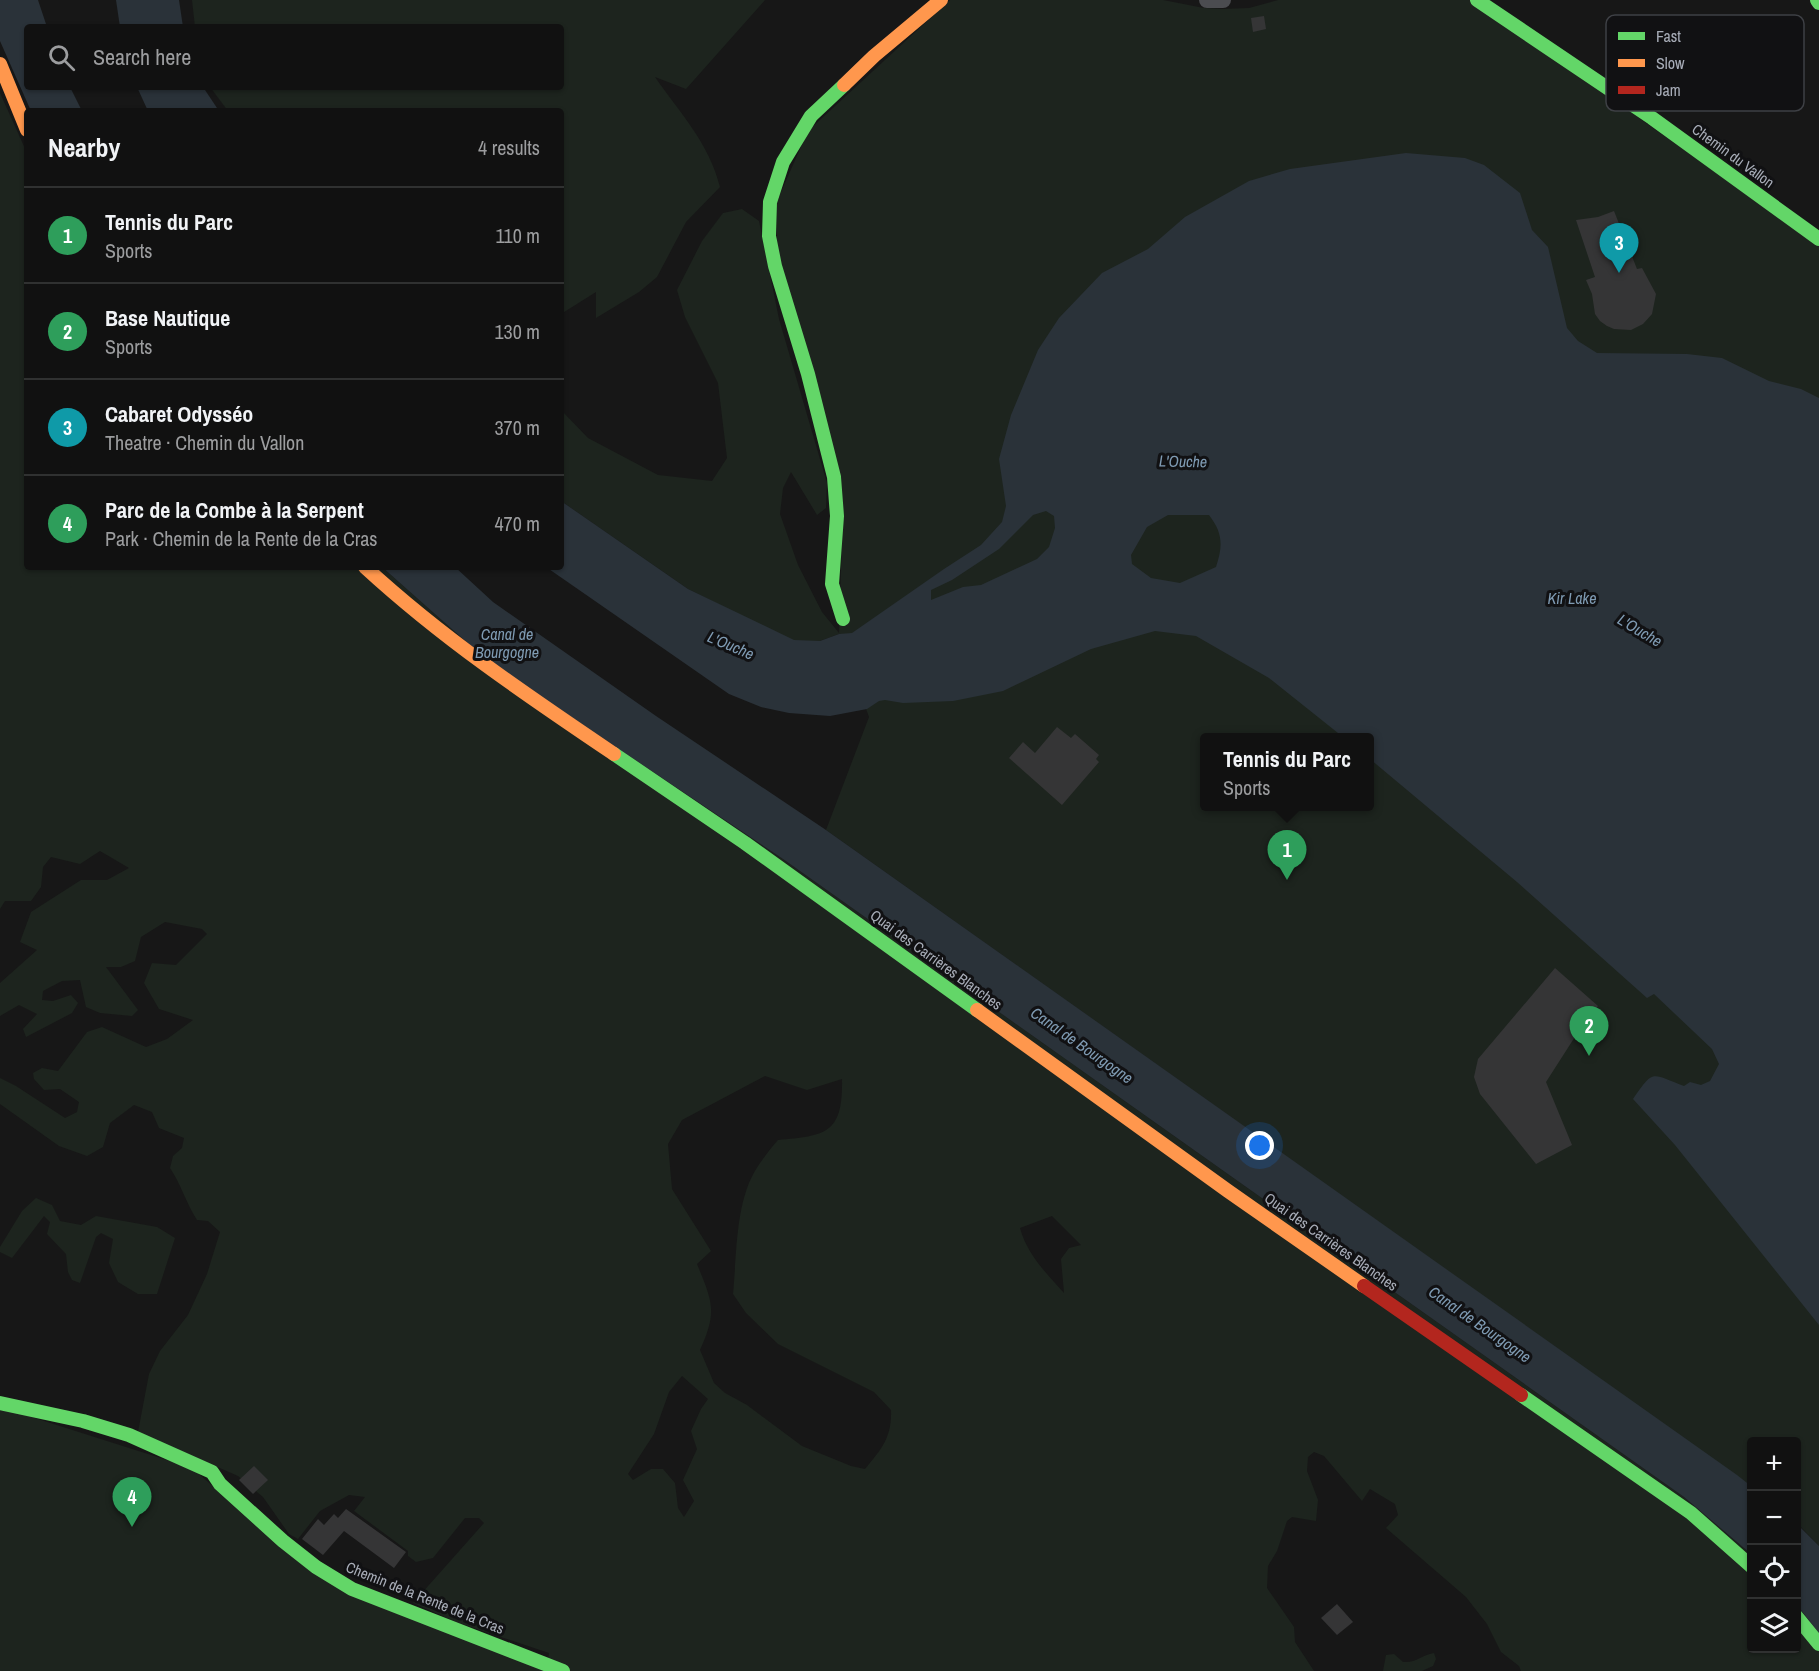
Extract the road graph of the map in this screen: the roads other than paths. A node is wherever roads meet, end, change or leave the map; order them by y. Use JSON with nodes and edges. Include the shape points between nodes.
{"nodes":[{"id":1,"x":941,"y":0,"type":"edge"},
{"id":2,"x":1207,"y":0,"type":"edge"},
{"id":3,"x":1223,"y":0,"type":"edge"},
{"id":4,"x":1477,"y":0,"type":"edge"},
{"id":5,"x":0,"y":64,"type":"edge"},
{"id":6,"x":1606,"y":87,"type":"edge"},
{"id":7,"x":1642,"y":111,"type":"edge"},
{"id":8,"x":24,"y":123,"type":"edge"},
{"id":9,"x":1819,"y":239,"type":"edge"},
{"id":10,"x":368,"y":570,"type":"edge"},
{"id":11,"x":843,"y":619,"type":"dead end"},
{"id":12,"x":0,"y":1403,"type":"edge"},
{"id":13,"x":1747,"y":1563,"type":"edge"},
{"id":14,"x":1801,"y":1621,"type":"edge"},
{"id":15,"x":1819,"y":1644,"type":"edge"},
{"id":16,"x":563,"y":1671,"type":"edge"}],
"edges":[{"from":1,"to":11,"type":"street","via":[[811,116],[783,162],[770,202],[769,236],[775,266],[834,477],[837,516],[832,584]]},
{"from":2,"to":3,"type":"street"},
{"from":4,"to":6,"type":"street","name":"Chemin du Vallon"},
{"from":5,"to":8,"type":"street"},
{"from":7,"to":9,"type":"street","name":"Chemin du Vallon"},
{"from":10,"to":13,"type":"street","name":"Quai des Carrières Blanches","via":[[498,676],[745,843],[1228,1191],[1691,1513]]},
{"from":12,"to":16,"type":"street","name":"Chemin de la Rente de la Cras","via":[[129,1435],[212,1472],[285,1544],[324,1574],[352,1589]]},
{"from":14,"to":15,"type":"street"}]}
